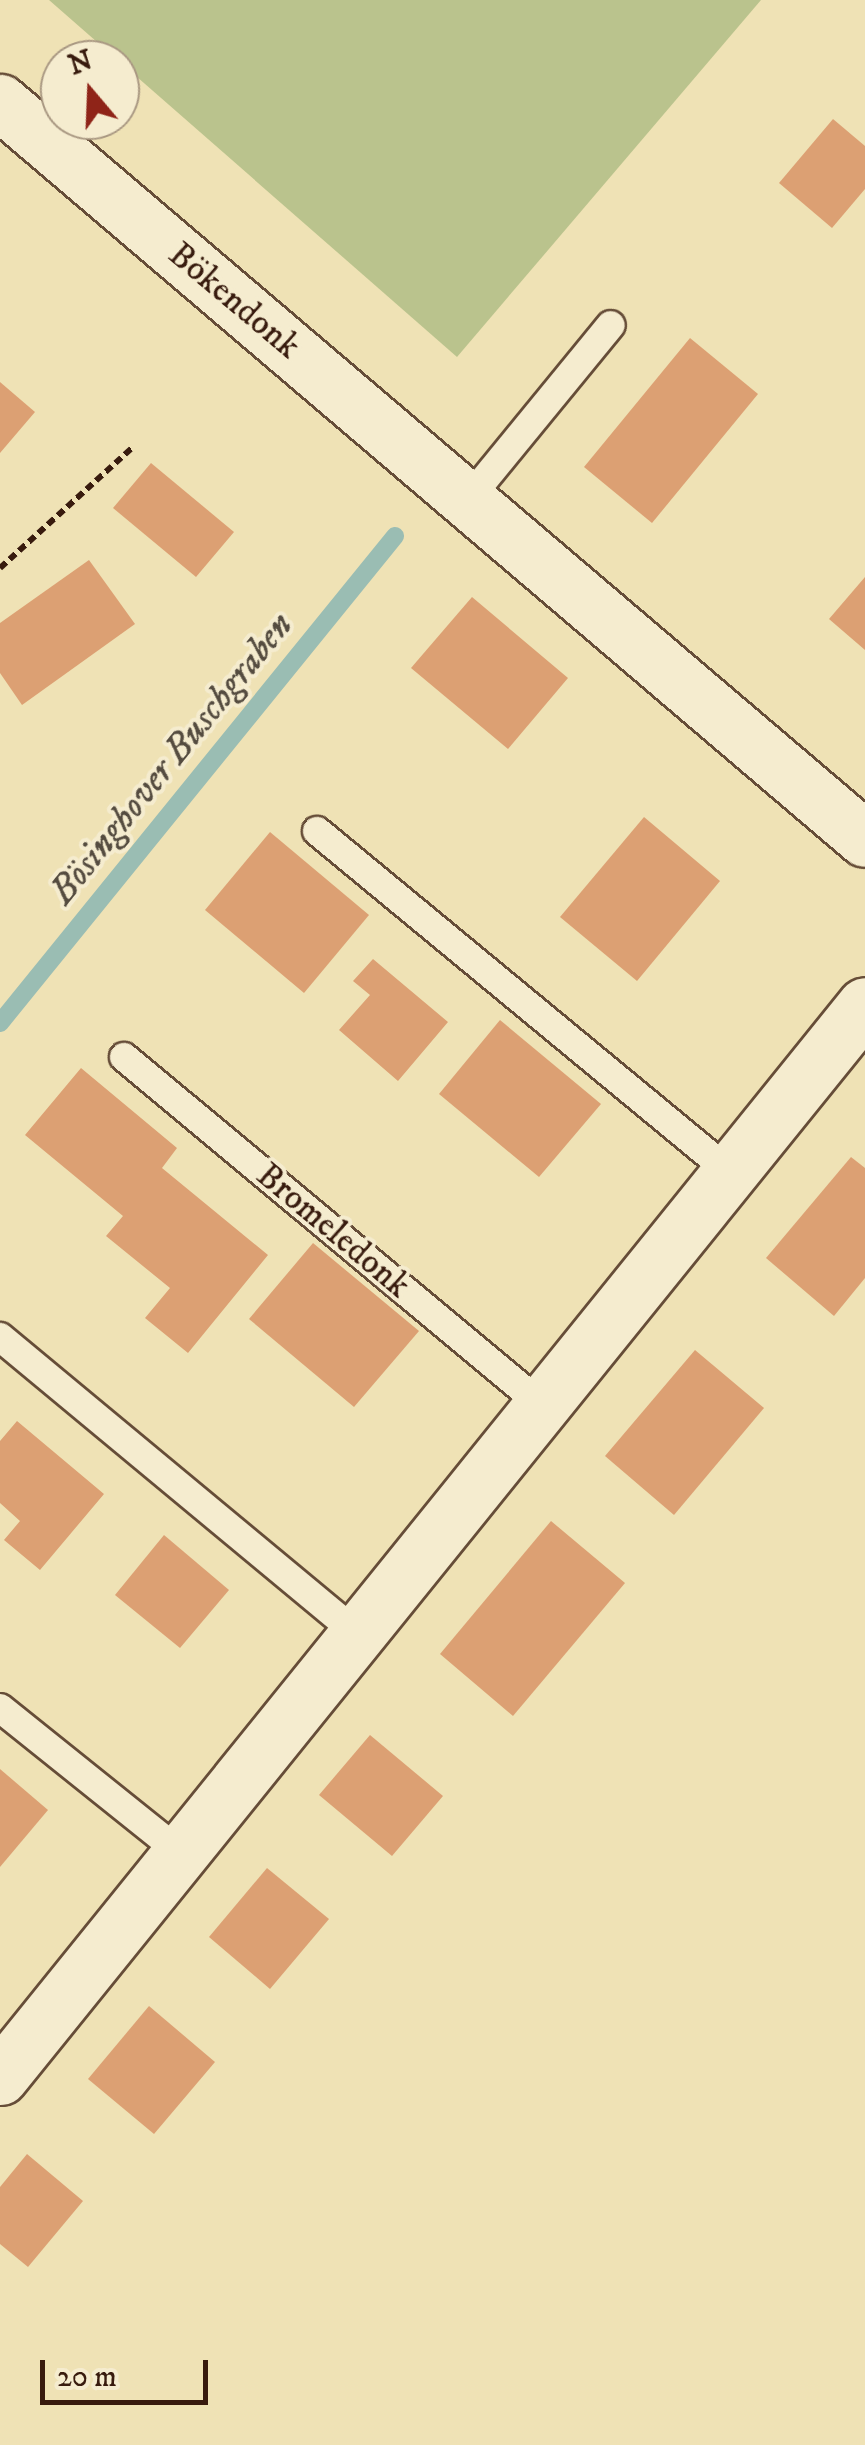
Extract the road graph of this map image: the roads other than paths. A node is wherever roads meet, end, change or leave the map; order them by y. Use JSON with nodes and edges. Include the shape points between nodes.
{"nodes":[{"id":1,"x":0,"y":102,"type":"edge"},
{"id":2,"x":612,"y":325,"type":"dead end"},
{"id":3,"x":470,"y":497,"type":"junction"},
{"id":4,"x":317,"y":831,"type":"dead end"},
{"id":5,"x":865,"y":839,"type":"edge"},
{"id":6,"x":865,"y":1006,"type":"edge"},
{"id":7,"x":124,"y":1057,"type":"dead end"},
{"id":8,"x":731,"y":1174,"type":"junction"},
{"id":9,"x":0,"y":1337,"type":"edge"},
{"id":10,"x":542,"y":1405,"type":"junction"},
{"id":11,"x":358,"y":1634,"type":"junction"},
{"id":12,"x":0,"y":1708,"type":"edge"},
{"id":13,"x":180,"y":1853,"type":"junction"},
{"id":14,"x":0,"y":2077,"type":"edge"}],
"edges":[{"from":1,"to":3,"type":"street","name":"Bökendonk"},
{"from":2,"to":3,"type":"lane"},
{"from":3,"to":5,"type":"street","name":"Bökendonk"},
{"from":4,"to":8,"type":"lane"},
{"from":6,"to":8,"type":"street"},
{"from":7,"to":10,"type":"lane","name":"Bromeledonk"},
{"from":8,"to":10,"type":"street"},
{"from":9,"to":11,"type":"lane"},
{"from":10,"to":11,"type":"street"},
{"from":11,"to":13,"type":"street"},
{"from":12,"to":13,"type":"lane"},
{"from":13,"to":14,"type":"street"}]}
